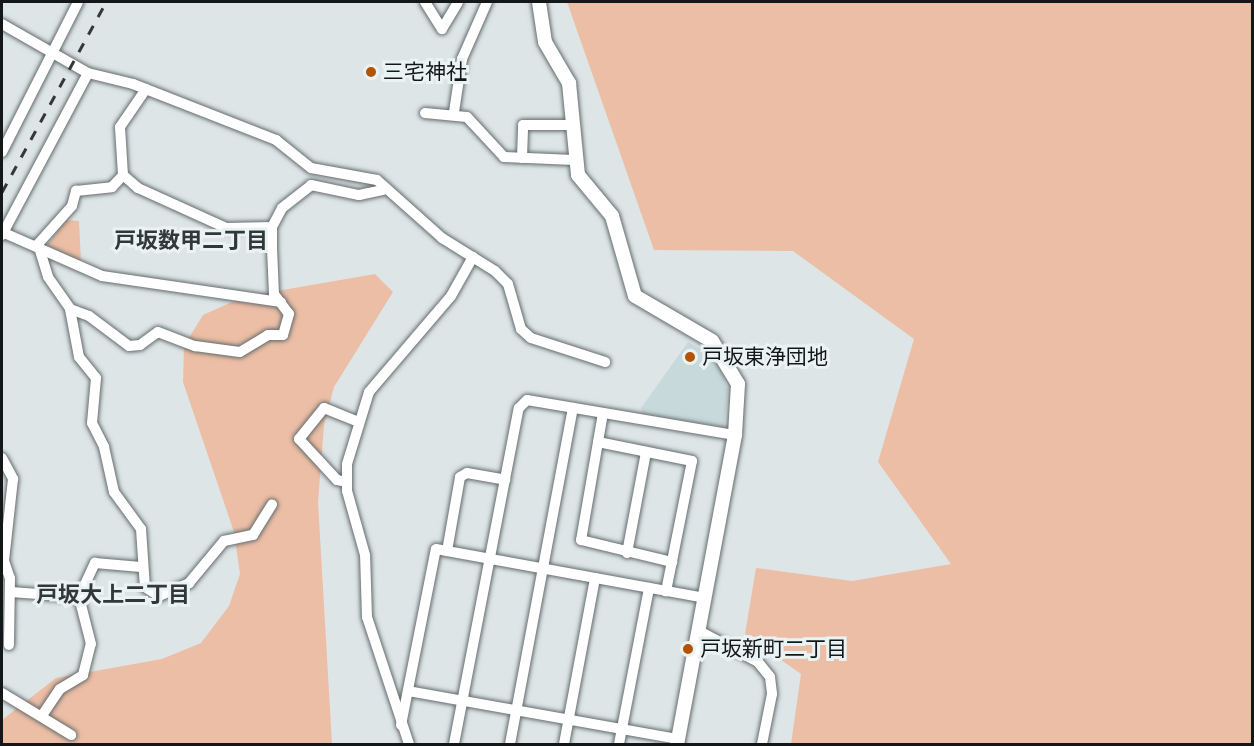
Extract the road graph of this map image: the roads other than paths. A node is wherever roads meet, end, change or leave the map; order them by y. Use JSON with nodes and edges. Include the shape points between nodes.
{"nodes":[{"id":1,"x":78,"y":2,"type":"edge"},
{"id":2,"x":425,"y":2,"type":"edge"},
{"id":3,"x":458,"y":2,"type":"edge"},
{"id":4,"x":487,"y":2,"type":"edge"},
{"id":5,"x":539,"y":2,"type":"edge"},
{"id":6,"x":2,"y":24,"type":"edge"},
{"id":7,"x":51,"y":54,"type":"junction"},
{"id":8,"x":88,"y":73,"type":"junction"},
{"id":9,"x":146,"y":89,"type":"junction"},
{"id":10,"x":454,"y":112,"type":"junction"},
{"id":11,"x":424,"y":113,"type":"dead end"},
{"id":12,"x":572,"y":125,"type":"junction"},
{"id":13,"x":2,"y":152,"type":"edge"},
{"id":14,"x":522,"y":158,"type":"junction"},
{"id":15,"x":574,"y":160,"type":"junction"},
{"id":16,"x":123,"y":175,"type":"junction"},
{"id":17,"x":383,"y":190,"type":"junction"},
{"id":18,"x":272,"y":227,"type":"junction"},
{"id":19,"x":2,"y":233,"type":"edge"},
{"id":20,"x":38,"y":244,"type":"junction"},
{"id":21,"x":473,"y":257,"type":"junction"},
{"id":22,"x":281,"y":302,"type":"junction"},
{"id":23,"x":70,"y":309,"type":"junction"},
{"id":24,"x":605,"y":362,"type":"dead end"},
{"id":25,"x":573,"y":408,"type":"junction"},
{"id":26,"x":603,"y":413,"type":"junction"},
{"id":27,"x":356,"y":421,"type":"junction"},
{"id":28,"x":735,"y":435,"type":"junction"},
{"id":29,"x":598,"y":442,"type":"junction"},
{"id":30,"x":646,"y":452,"type":"junction"},
{"id":31,"x":2,"y":458,"type":"edge"},
{"id":32,"x":505,"y":480,"type":"junction"},
{"id":33,"x":347,"y":482,"type":"junction"},
{"id":34,"x":272,"y":504,"type":"dead end"},
{"id":35,"x":447,"y":551,"type":"junction"},
{"id":36,"x":627,"y":553,"type":"junction"},
{"id":37,"x":490,"y":559,"type":"junction"},
{"id":38,"x":3,"y":561,"type":"edge"},
{"id":39,"x":672,"y":562,"type":"junction"},
{"id":40,"x":141,"y":567,"type":"junction"},
{"id":41,"x":543,"y":568,"type":"junction"},
{"id":42,"x":595,"y":578,"type":"junction"},
{"id":43,"x":649,"y":588,"type":"junction"},
{"id":44,"x":666,"y":591,"type":"junction"},
{"id":45,"x":11,"y":592,"type":"junction"},
{"id":46,"x":79,"y":597,"type":"junction"},
{"id":47,"x":705,"y":598,"type":"junction"},
{"id":48,"x":699,"y":631,"type":"junction"},
{"id":49,"x":9,"y":645,"type":"dead end"},
{"id":50,"x":408,"y":691,"type":"junction"},
{"id":51,"x":2,"y":693,"type":"edge"},
{"id":52,"x":462,"y":700,"type":"junction"},
{"id":53,"x":516,"y":710,"type":"junction"},
{"id":54,"x":43,"y":714,"type":"junction"},
{"id":55,"x":568,"y":720,"type":"junction"},
{"id":56,"x":401,"y":725,"type":"junction"},
{"id":57,"x":622,"y":730,"type":"junction"},
{"id":58,"x":71,"y":735,"type":"dead end"},
{"id":59,"x":678,"y":742,"type":"edge"},
{"id":60,"x":409,"y":744,"type":"edge"},
{"id":61,"x":454,"y":744,"type":"edge"},
{"id":62,"x":510,"y":744,"type":"edge"},
{"id":63,"x":564,"y":744,"type":"edge"},
{"id":64,"x":620,"y":744,"type":"edge"},
{"id":65,"x":762,"y":744,"type":"edge"}],
"edges":[{"from":1,"to":7,"type":"street"},
{"from":2,"to":3,"type":"street","via":[[442,29]]},
{"from":4,"to":10,"type":"street","via":[[462,59]]},
{"from":5,"to":12,"type":"street","via":[[545,42],[569,83]]},
{"from":6,"to":7,"type":"street"},
{"from":7,"to":8,"type":"street"},
{"from":7,"to":13,"type":"street"},
{"from":8,"to":9,"type":"street"},
{"from":8,"to":19,"type":"street"},
{"from":9,"to":16,"type":"street","via":[[120,127]]},
{"from":9,"to":17,"type":"street","via":[[276,140],[311,168],[373,178]]},
{"from":10,"to":11,"type":"street"},
{"from":10,"to":14,"type":"street","via":[[467,117],[504,157]]},
{"from":12,"to":14,"type":"street","via":[[524,125]]},
{"from":12,"to":15,"type":"street"},
{"from":14,"to":15,"type":"street"},
{"from":15,"to":28,"type":"street","via":[[578,175],[612,216],[635,296],[712,341],[733,368],[738,384]]},
{"from":16,"to":18,"type":"street","via":[[138,188],[226,228]]},
{"from":16,"to":20,"type":"street","via":[[112,187],[76,191],[72,206]]},
{"from":17,"to":18,"type":"street","via":[[359,195],[301,188]]},
{"from":17,"to":21,"type":"street"},
{"from":18,"to":22,"type":"street","via":[[274,294]]},
{"from":19,"to":20,"type":"street"},
{"from":20,"to":22,"type":"street","via":[[102,276]]},
{"from":20,"to":23,"type":"street","via":[[48,277]]},
{"from":21,"to":24,"type":"street","via":[[508,284],[521,329],[531,338]]},
{"from":21,"to":27,"type":"street","via":[[451,296],[369,392]]},
{"from":22,"to":23,"type":"street","via":[[289,314],[288,332],[268,335],[240,352],[195,346],[158,332],[140,345],[129,346],[80,310]]},
{"from":23,"to":40,"type":"street","via":[[79,357],[96,378],[92,423],[104,447],[114,492],[141,529]]},
{"from":25,"to":26,"type":"street"},
{"from":25,"to":32,"type":"street","via":[[527,400],[519,408]]},
{"from":25,"to":41,"type":"street"},
{"from":26,"to":28,"type":"street"},
{"from":26,"to":29,"type":"street"},
{"from":27,"to":33,"type":"street"},
{"from":27,"to":33,"type":"street","via":[[324,408],[300,431],[299,439],[337,480]]},
{"from":28,"to":47,"type":"street"},
{"from":29,"to":30,"type":"street"},
{"from":29,"to":36,"type":"street","via":[[581,540]]},
{"from":30,"to":36,"type":"street"},
{"from":30,"to":39,"type":"street","via":[[692,461]]},
{"from":31,"to":38,"type":"street","via":[[13,479]]},
{"from":32,"to":35,"type":"street","via":[[466,473],[460,477]]},
{"from":32,"to":37,"type":"street"},
{"from":33,"to":56,"type":"street","via":[[365,555],[367,617]]},
{"from":34,"to":40,"type":"street","via":[[253,535],[224,541],[189,583],[152,594],[141,578]]},
{"from":35,"to":37,"type":"street"},
{"from":35,"to":50,"type":"street","via":[[436,549]]},
{"from":36,"to":39,"type":"street"},
{"from":37,"to":41,"type":"street"},
{"from":37,"to":52,"type":"street"},
{"from":38,"to":45,"type":"street"},
{"from":39,"to":44,"type":"street"},
{"from":40,"to":46,"type":"street","via":[[95,563]]},
{"from":41,"to":42,"type":"street"},
{"from":41,"to":53,"type":"street"},
{"from":42,"to":43,"type":"street"},
{"from":42,"to":55,"type":"street"},
{"from":43,"to":44,"type":"street"},
{"from":43,"to":57,"type":"street"},
{"from":44,"to":47,"type":"street"},
{"from":45,"to":46,"type":"street"},
{"from":45,"to":49,"type":"street"},
{"from":46,"to":54,"type":"street","via":[[91,644],[83,675],[60,689]]},
{"from":47,"to":48,"type":"street"},
{"from":48,"to":59,"type":"street"},
{"from":48,"to":65,"type":"street","via":[[758,662],[770,677],[772,694]]},
{"from":50,"to":52,"type":"street"},
{"from":50,"to":56,"type":"street"},
{"from":51,"to":54,"type":"street"},
{"from":52,"to":53,"type":"street"},
{"from":52,"to":61,"type":"street"},
{"from":53,"to":55,"type":"street"},
{"from":53,"to":62,"type":"street"},
{"from":54,"to":58,"type":"street"},
{"from":55,"to":57,"type":"street"},
{"from":55,"to":63,"type":"street"},
{"from":56,"to":60,"type":"street"},
{"from":57,"to":59,"type":"street"},
{"from":57,"to":64,"type":"street"}]}
